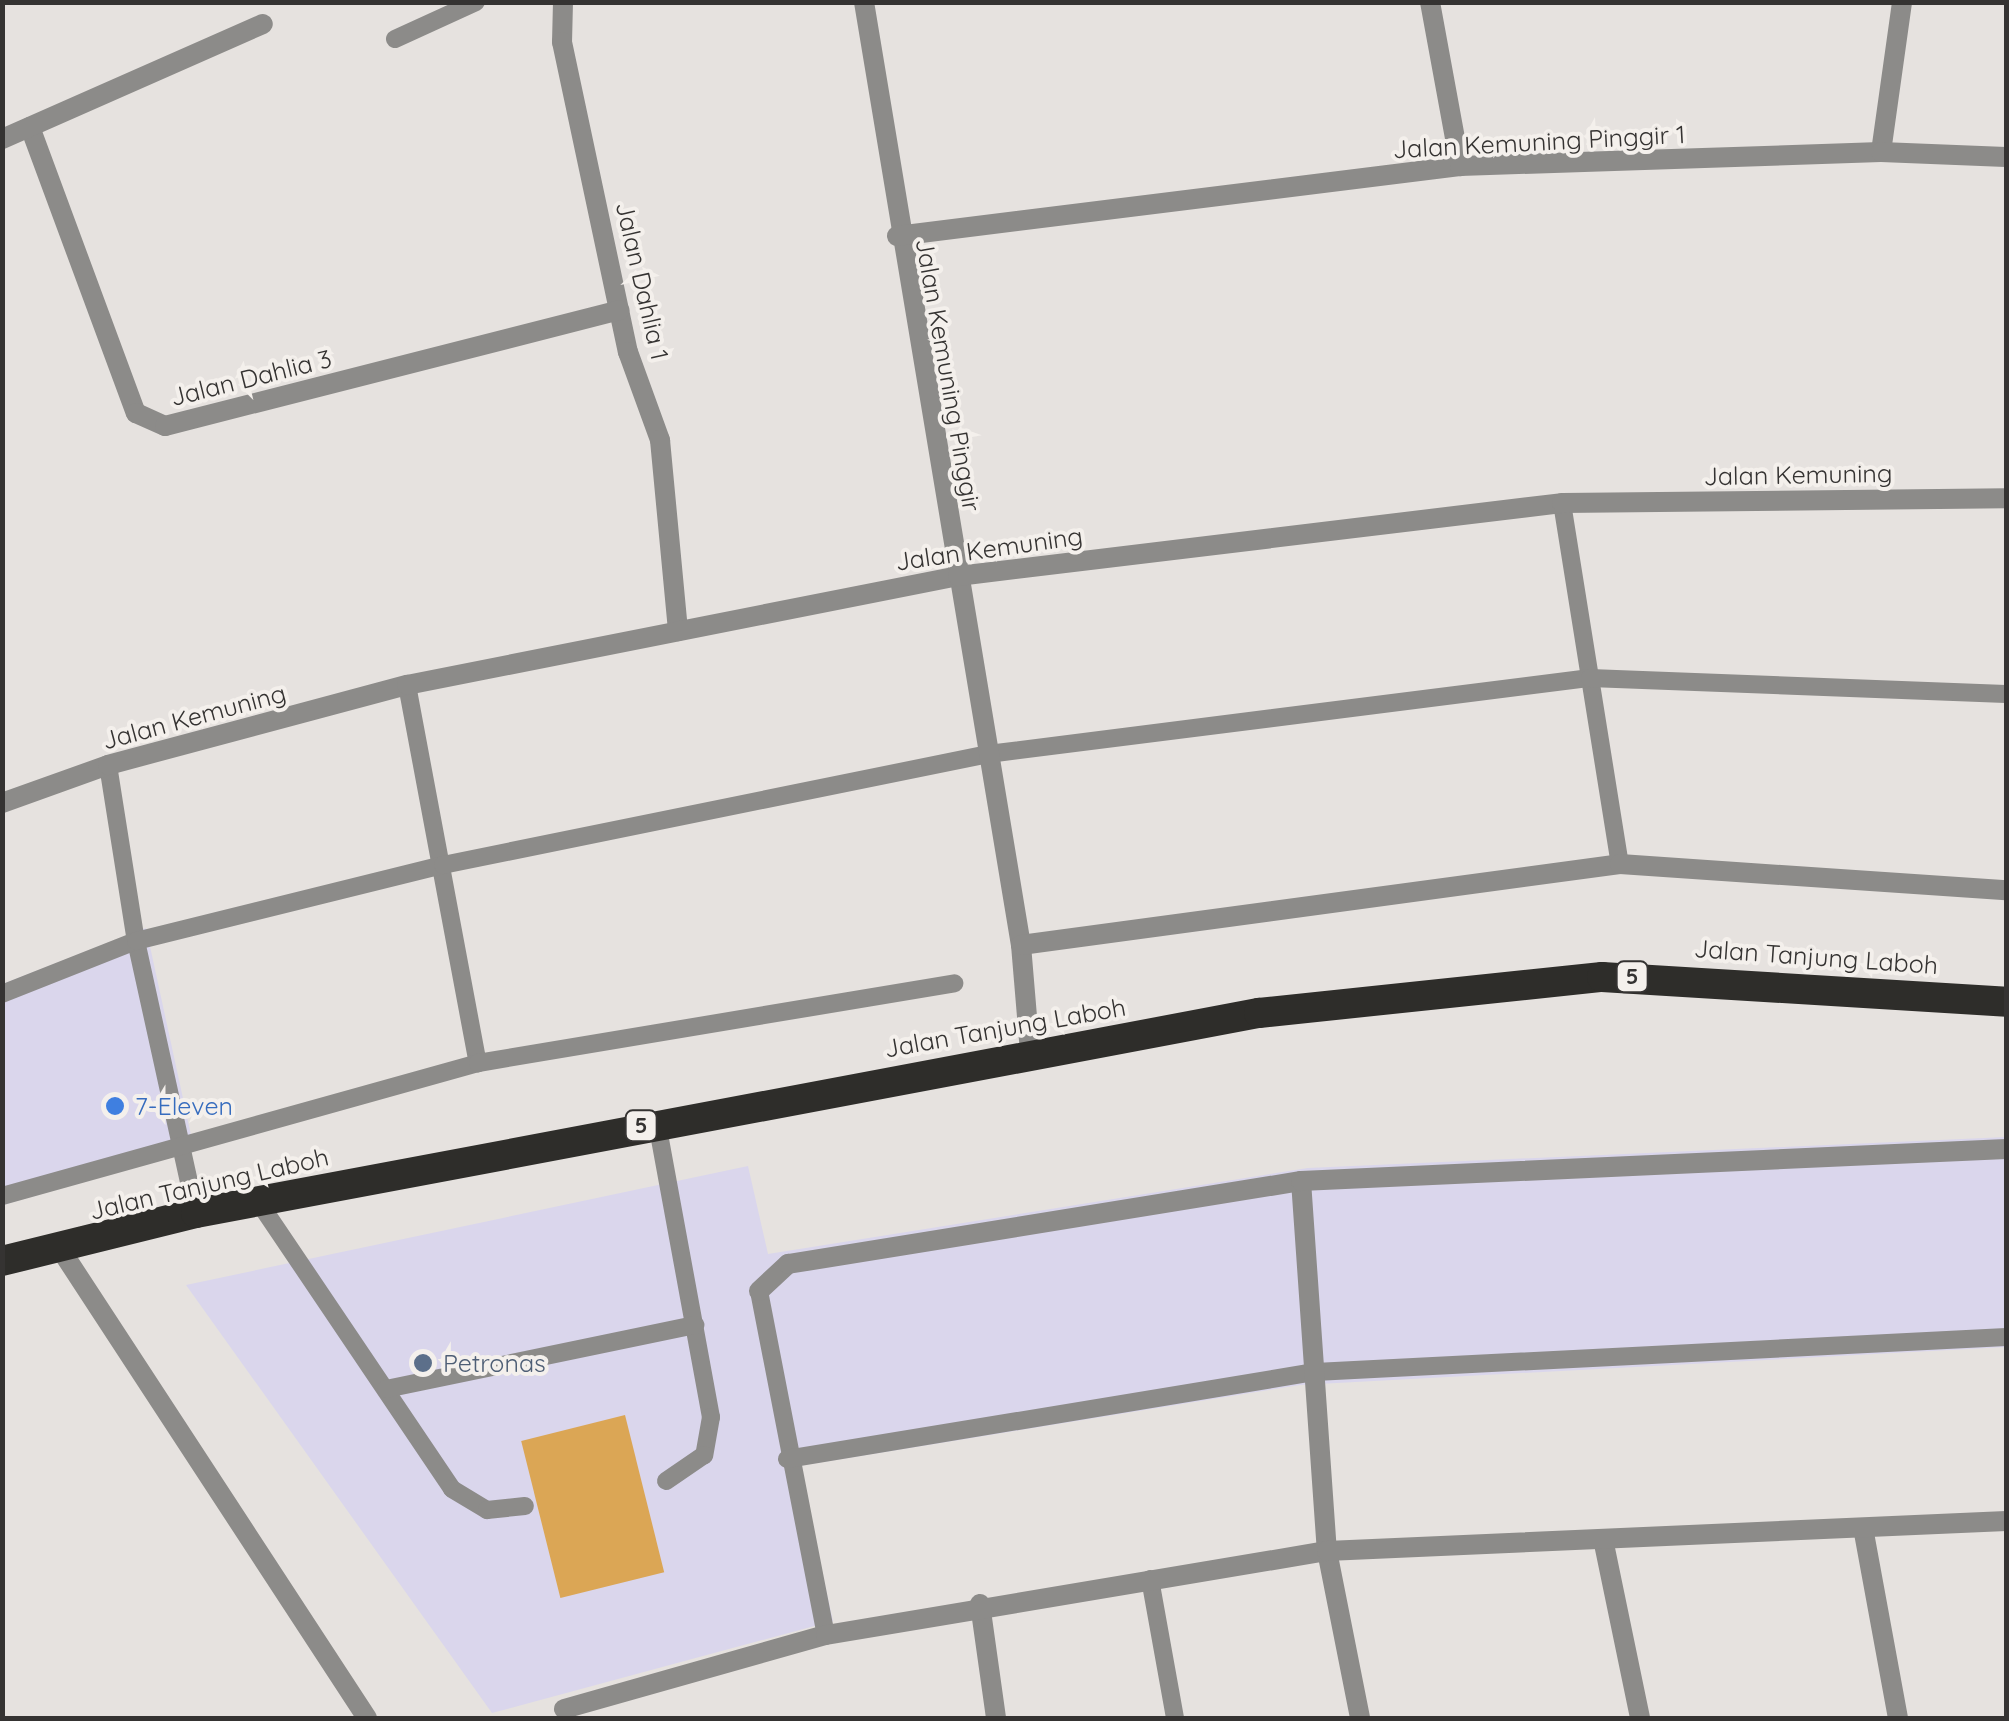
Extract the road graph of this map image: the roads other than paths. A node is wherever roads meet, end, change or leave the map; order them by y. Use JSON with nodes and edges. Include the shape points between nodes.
{"nodes":[{"id":1,"x":476,"y":2,"type":"edge"},
{"id":2,"x":562,"y":2,"type":"edge"},
{"id":3,"x":864,"y":2,"type":"edge"},
{"id":4,"x":1430,"y":2,"type":"edge"},
{"id":5,"x":1902,"y":2,"type":"edge"},
{"id":6,"x":263,"y":24,"type":"dead end"},
{"id":7,"x":395,"y":39,"type":"dead end"},
{"id":8,"x":30,"y":127,"type":"junction"},
{"id":9,"x":2,"y":139,"type":"edge"},
{"id":10,"x":1880,"y":152,"type":"junction"},
{"id":11,"x":2006,"y":157,"type":"edge"},
{"id":12,"x":1460,"y":166,"type":"junction"},
{"id":13,"x":898,"y":236,"type":"junction"},
{"id":14,"x":618,"y":310,"type":"junction"},
{"id":15,"x":2006,"y":498,"type":"edge"},
{"id":16,"x":1562,"y":503,"type":"junction"},
{"id":17,"x":958,"y":576,"type":"junction"},
{"id":18,"x":678,"y":631,"type":"junction"},
{"id":19,"x":1590,"y":678,"type":"junction"},
{"id":20,"x":407,"y":685,"type":"junction"},
{"id":21,"x":2006,"y":694,"type":"edge"},
{"id":22,"x":988,"y":754,"type":"junction"},
{"id":23,"x":108,"y":765,"type":"junction"},
{"id":24,"x":2,"y":803,"type":"edge"},
{"id":25,"x":1620,"y":864,"type":"junction"},
{"id":26,"x":444,"y":865,"type":"junction"},
{"id":27,"x":2006,"y":890,"type":"edge"},
{"id":28,"x":136,"y":941,"type":"junction"},
{"id":29,"x":1021,"y":945,"type":"junction"},
{"id":30,"x":954,"y":983,"type":"dead end"},
{"id":31,"x":2,"y":994,"type":"edge"},
{"id":32,"x":2006,"y":1002,"type":"edge"},
{"id":33,"x":1030,"y":1053,"type":"junction"},
{"id":34,"x":478,"y":1063,"type":"junction"},
{"id":35,"x":656,"y":1122,"type":"junction"},
{"id":36,"x":182,"y":1143,"type":"junction"},
{"id":37,"x":2006,"y":1149,"type":"edge"},
{"id":38,"x":1301,"y":1181,"type":"junction"},
{"id":39,"x":2,"y":1196,"type":"edge"},
{"id":40,"x":258,"y":1201,"type":"junction"},
{"id":41,"x":196,"y":1213,"type":"junction"},
{"id":42,"x":61,"y":1250,"type":"junction"},
{"id":43,"x":11,"y":1264,"type":"edge"},
{"id":44,"x":758,"y":1292,"type":"joint"},
{"id":45,"x":695,"y":1325,"type":"junction"},
{"id":46,"x":2006,"y":1337,"type":"edge"},
{"id":47,"x":1315,"y":1372,"type":"junction"},
{"id":48,"x":386,"y":1389,"type":"junction"},
{"id":49,"x":787,"y":1459,"type":"junction"},
{"id":50,"x":666,"y":1481,"type":"dead end"},
{"id":51,"x":525,"y":1506,"type":"dead end"},
{"id":52,"x":2006,"y":1521,"type":"edge"},
{"id":53,"x":1864,"y":1533,"type":"junction"},
{"id":54,"x":1603,"y":1539,"type":"junction"},
{"id":55,"x":1327,"y":1551,"type":"junction"},
{"id":56,"x":1150,"y":1580,"type":"junction"},
{"id":57,"x":980,"y":1604,"type":"junction"},
{"id":58,"x":826,"y":1636,"type":"junction"},
{"id":59,"x":564,"y":1709,"type":"dead end"},
{"id":60,"x":366,"y":1718,"type":"edge"},
{"id":61,"x":996,"y":1718,"type":"edge"},
{"id":62,"x":1175,"y":1718,"type":"edge"},
{"id":63,"x":1360,"y":1718,"type":"edge"},
{"id":64,"x":1640,"y":1718,"type":"edge"},
{"id":65,"x":1898,"y":1718,"type":"edge"}],
"edges":[{"from":1,"to":7,"type":"lane"},
{"from":2,"to":14,"type":"street","name":"Jalan Dahlia 1","via":[[562,42]]},
{"from":3,"to":13,"type":"street","name":"Jalan Kemuning Pinggir"},
{"from":4,"to":12,"type":"street"},
{"from":5,"to":10,"type":"street"},
{"from":6,"to":8,"type":"street"},
{"from":8,"to":9,"type":"street"},
{"from":8,"to":14,"type":"street","name":"Jalan Dahlia 3","via":[[136,413],[165,426]]},
{"from":10,"to":11,"type":"street","name":"Jalan Kemuning Pinggir 1"},
{"from":10,"to":12,"type":"street","name":"Jalan Kemuning Pinggir 1"},
{"from":12,"to":13,"type":"street","name":"Jalan Kemuning Pinggir 1"},
{"from":13,"to":17,"type":"street","name":"Jalan Kemuning Pinggir"},
{"from":14,"to":18,"type":"street","name":"Jalan Dahlia 1","via":[[660,440]]},
{"from":15,"to":16,"type":"street","name":"Jalan Kemuning"},
{"from":16,"to":17,"type":"street","name":"Jalan Kemuning"},
{"from":16,"to":19,"type":"lane"},
{"from":17,"to":18,"type":"street","name":"Jalan Kemuning"},
{"from":17,"to":22,"type":"street","name":"Jalan Kemuning Pinggir"},
{"from":18,"to":20,"type":"street","name":"Jalan Kemuning"},
{"from":19,"to":21,"type":"lane"},
{"from":19,"to":22,"type":"lane"},
{"from":19,"to":25,"type":"lane"},
{"from":20,"to":23,"type":"street","name":"Jalan Kemuning"},
{"from":20,"to":26,"type":"lane"},
{"from":22,"to":26,"type":"lane"},
{"from":22,"to":29,"type":"street","name":"Jalan Kemuning Pinggir"},
{"from":23,"to":24,"type":"street","name":"Jalan Kemuning"},
{"from":23,"to":28,"type":"lane"},
{"from":25,"to":27,"type":"street"},
{"from":25,"to":29,"type":"street"},
{"from":26,"to":28,"type":"lane"},
{"from":26,"to":34,"type":"lane"},
{"from":28,"to":31,"type":"lane"},
{"from":28,"to":36,"type":"lane"},
{"from":29,"to":33,"type":"street","name":"Jalan Kemuning Pinggir"},
{"from":30,"to":34,"type":"lane"},
{"from":32,"to":33,"type":"highway","name":"Jalan Tanjung Laboh","number":"5","via":[[1602,976],[1259,1013]]},
{"from":33,"to":35,"type":"highway","name":"Jalan Tanjung Laboh","number":"5"},
{"from":34,"to":36,"type":"lane"},
{"from":35,"to":40,"type":"highway","name":"Jalan Tanjung Laboh","number":"5"},
{"from":35,"to":45,"type":"lane"},
{"from":36,"to":39,"type":"lane"},
{"from":36,"to":41,"type":"lane"},
{"from":37,"to":38,"type":"street"},
{"from":38,"to":44,"type":"street","via":[[788,1264]]},
{"from":38,"to":47,"type":"street"},
{"from":40,"to":41,"type":"highway","name":"Jalan Tanjung Laboh","number":"5"},
{"from":40,"to":48,"type":"lane"},
{"from":41,"to":42,"type":"highway","name":"Jalan Tanjung Laboh","number":"5"},
{"from":42,"to":43,"type":"highway","name":"Jalan Tanjung Laboh","number":"5"},
{"from":42,"to":60,"type":"street"},
{"from":44,"to":49,"type":"lane"},
{"from":45,"to":48,"type":"lane"},
{"from":45,"to":50,"type":"lane","via":[[708,1440],[704,1455]]},
{"from":46,"to":47,"type":"lane"},
{"from":47,"to":49,"type":"lane"},
{"from":47,"to":55,"type":"street"},
{"from":48,"to":51,"type":"lane","via":[[452,1488],[487,1510]]},
{"from":49,"to":58,"type":"lane"},
{"from":52,"to":53,"type":"street"},
{"from":53,"to":54,"type":"street"},
{"from":53,"to":65,"type":"street"},
{"from":54,"to":55,"type":"street"},
{"from":54,"to":64,"type":"street"},
{"from":55,"to":56,"type":"street"},
{"from":55,"to":63,"type":"street"},
{"from":56,"to":57,"type":"street"},
{"from":56,"to":62,"type":"lane"},
{"from":57,"to":58,"type":"street"},
{"from":57,"to":61,"type":"street"},
{"from":58,"to":59,"type":"street"}]}
